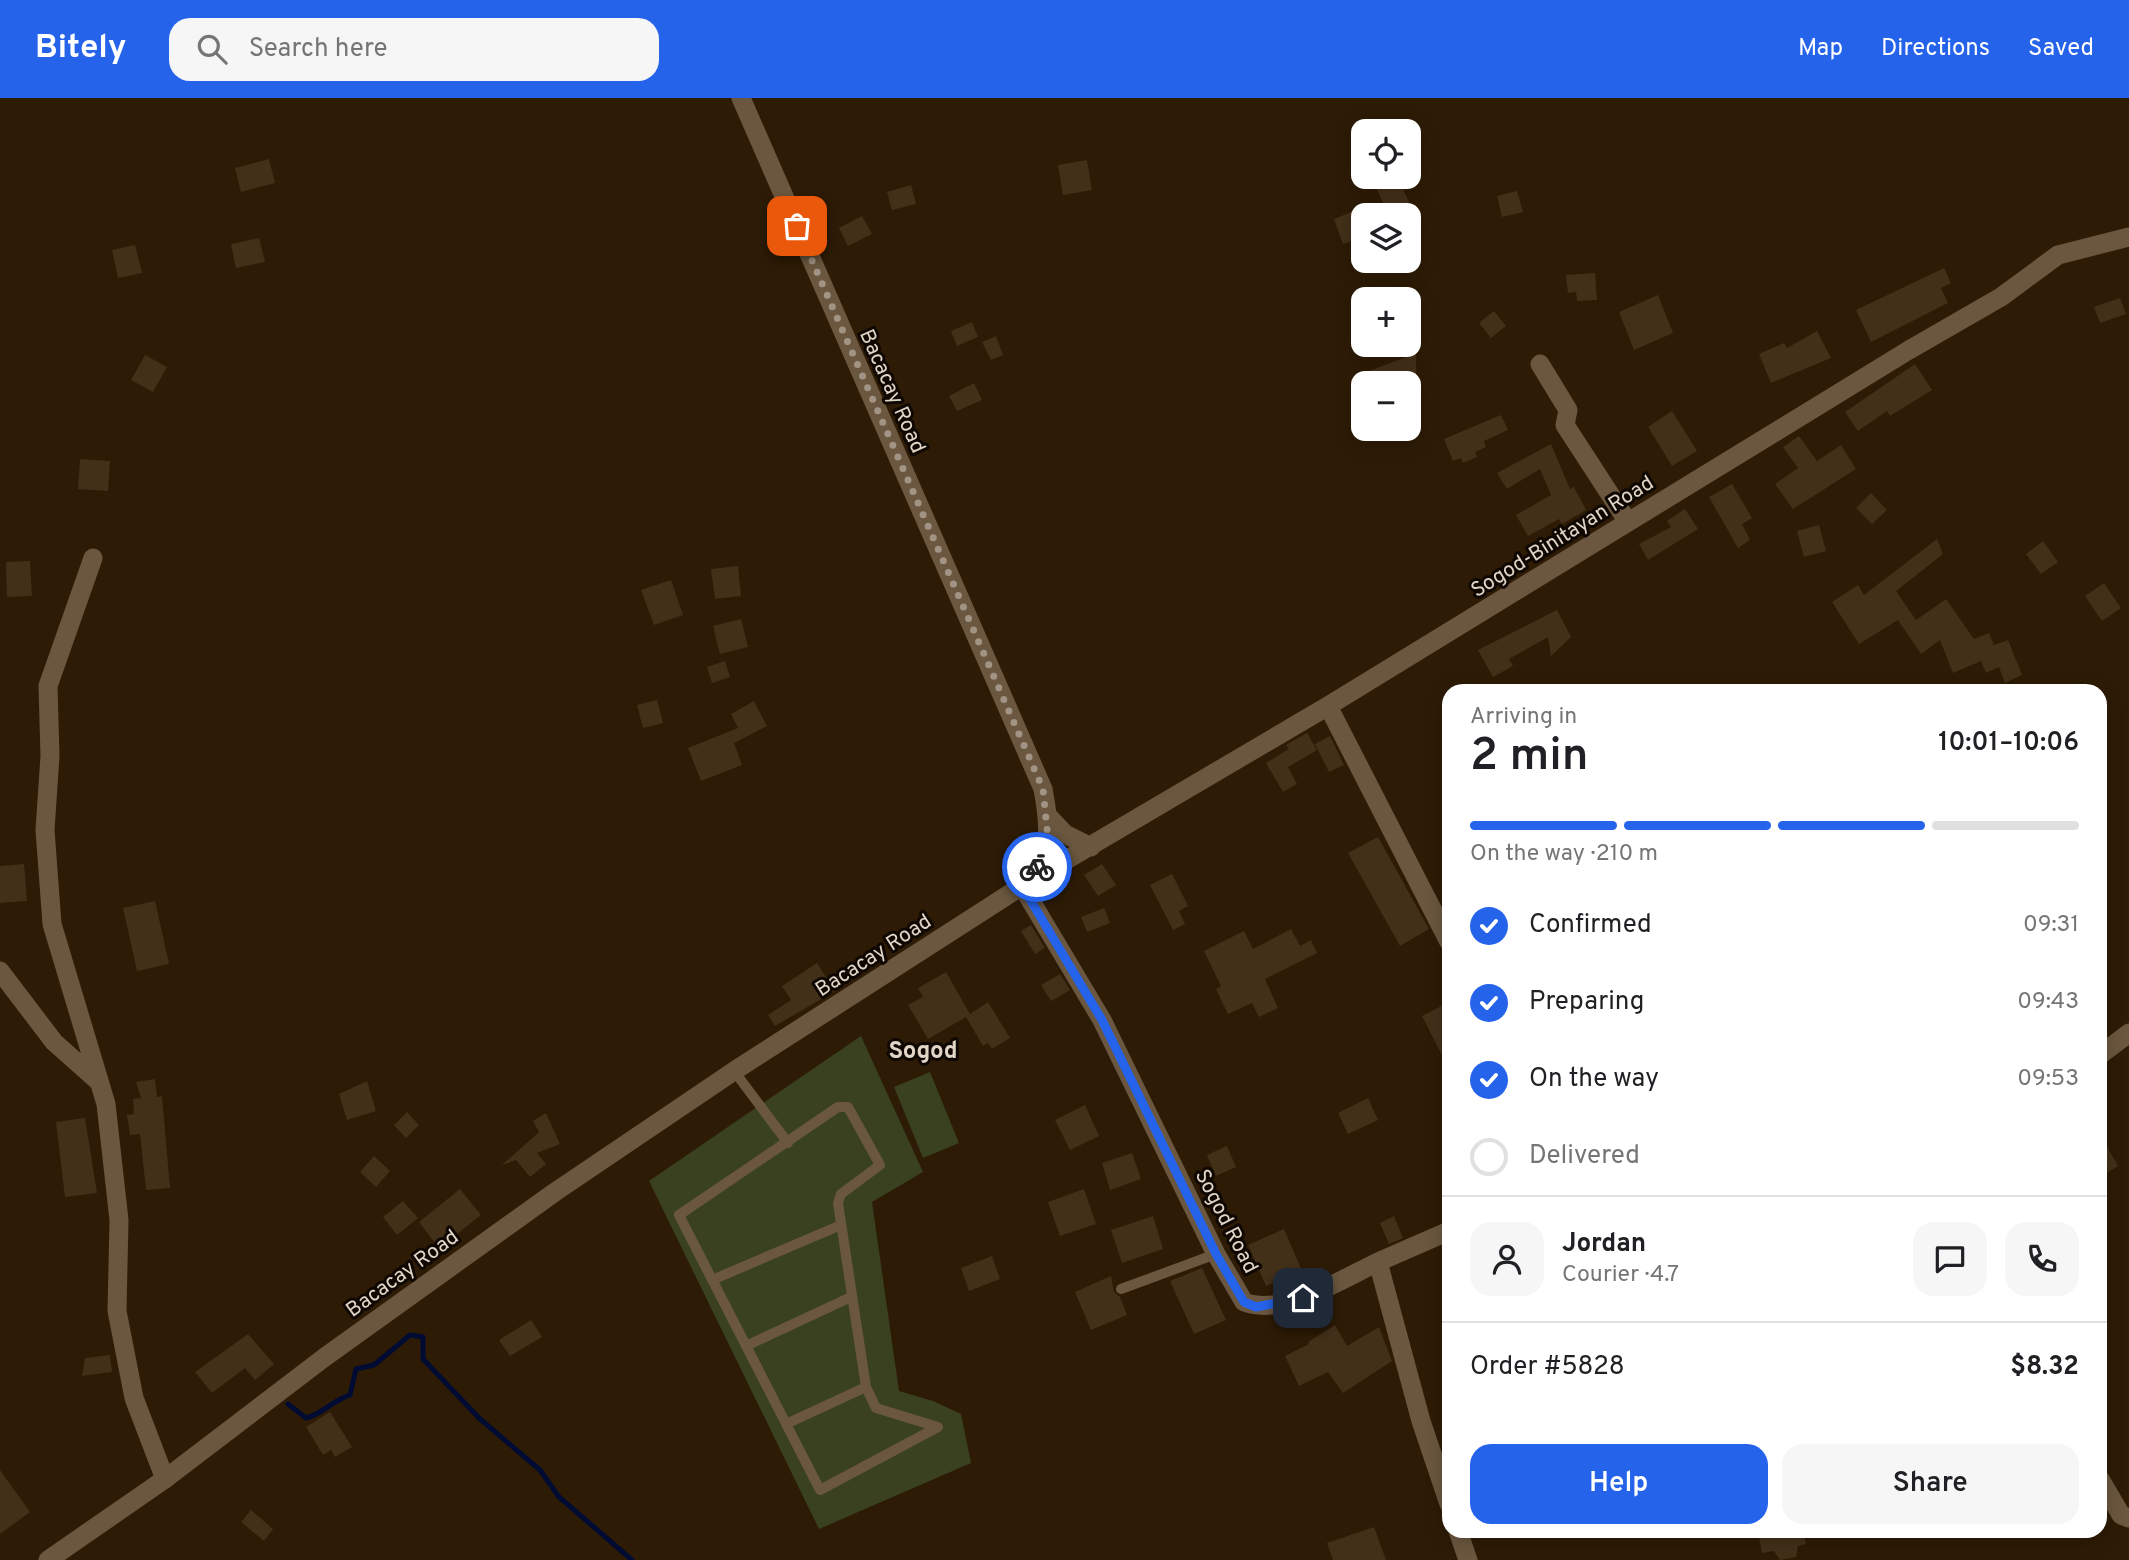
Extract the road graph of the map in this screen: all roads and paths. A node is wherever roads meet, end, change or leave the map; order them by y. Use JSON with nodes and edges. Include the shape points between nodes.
{"nodes":[{"id":1,"x":741,"y":98,"type":"edge"},
{"id":2,"x":2129,"y":237,"type":"edge"},
{"id":3,"x":1539,"y":364,"type":"dead end"},
{"id":4,"x":1628,"y":522,"type":"junction"},
{"id":5,"x":93,"y":558,"type":"dead end"},
{"id":6,"x":1328,"y":706,"type":"junction"},
{"id":7,"x":1048,"y":816,"type":"junction"},
{"id":8,"x":1091,"y":847,"type":"junction"},
{"id":9,"x":1022,"y":886,"type":"junction"},
{"id":10,"x":1442,"y":928,"type":"edge"},
{"id":11,"x":0,"y":971,"type":"edge"},
{"id":12,"x":2129,"y":1033,"type":"edge"},
{"id":13,"x":2107,"y":1050,"type":"edge"},
{"id":14,"x":734,"y":1071,"type":"junction"},
{"id":15,"x":100,"y":1082,"type":"junction"},
{"id":16,"x":788,"y":1143,"type":"junction"},
{"id":17,"x":841,"y":1226,"type":"junction"},
{"id":18,"x":1442,"y":1234,"type":"edge"},
{"id":19,"x":1216,"y":1254,"type":"junction"},
{"id":20,"x":1378,"y":1262,"type":"junction"},
{"id":21,"x":712,"y":1280,"type":"junction"},
{"id":22,"x":1121,"y":1289,"type":"dead end"},
{"id":23,"x":851,"y":1297,"type":"junction"},
{"id":24,"x":746,"y":1346,"type":"junction"},
{"id":25,"x":866,"y":1387,"type":"junction"},
{"id":26,"x":786,"y":1424,"type":"junction"},
{"id":27,"x":165,"y":1479,"type":"junction"},
{"id":28,"x":1442,"y":1483,"type":"edge"},
{"id":29,"x":2107,"y":1491,"type":"edge"},
{"id":30,"x":2129,"y":1518,"type":"edge"},
{"id":31,"x":1460,"y":1538,"type":"edge"},
{"id":32,"x":56,"y":1558,"type":"edge"},
{"id":33,"x":1468,"y":1560,"type":"edge"}],
"edges":[{"from":1,"to":7,"type":"street","name":"Bacacay Road","via":[[1043,789]]},
{"from":2,"to":4,"type":"street","name":"Sogod-Binitayan Road","via":[[2058,255],[2001,297]]},
{"from":3,"to":4,"type":"street","via":[[1568,410],[1565,425]]},
{"from":4,"to":6,"type":"street","name":"Sogod-Binitayan Road"},
{"from":5,"to":15,"type":"street","via":[[48,686],[46,830],[52,924]]},
{"from":6,"to":8,"type":"street","name":"Sogod-Binitayan Road"},
{"from":6,"to":10,"type":"street"},
{"from":7,"to":8,"type":"street","via":[[1065,834]]},
{"from":7,"to":9,"type":"street","name":"Bacacay Road","via":[[1043,858]]},
{"from":8,"to":9,"type":"street","name":"Sogod-Binitayan Road"},
{"from":9,"to":14,"type":"street","name":"Bacacay Road"},
{"from":9,"to":19,"type":"street","name":"Sogod Road","via":[[1102,1020]]},
{"from":11,"to":15,"type":"street","via":[[54,1042]]},
{"from":12,"to":13,"type":"street"},
{"from":14,"to":16,"type":"lane"},
{"from":14,"to":27,"type":"street","name":"Bacacay Road","via":[[346,1341]]},
{"from":15,"to":27,"type":"street","via":[[119,1220],[117,1311],[134,1398]]},
{"from":16,"to":17,"type":"lane","via":[[838,1107],[848,1107],[880,1165],[841,1194]]},
{"from":16,"to":21,"type":"lane","via":[[679,1215]]},
{"from":17,"to":21,"type":"lane"},
{"from":17,"to":23,"type":"lane"},
{"from":18,"to":20,"type":"street","name":"Sogod Road"},
{"from":19,"to":20,"type":"street","name":"Sogod Road","via":[[1244,1302],[1256,1307],[1303,1298]]},
{"from":19,"to":22,"type":"lane"},
{"from":20,"to":28,"type":"street"},
{"from":21,"to":24,"type":"lane"},
{"from":23,"to":24,"type":"lane"},
{"from":23,"to":25,"type":"lane"},
{"from":24,"to":26,"type":"lane"},
{"from":25,"to":26,"type":"lane"},
{"from":25,"to":26,"type":"lane","via":[[876,1408],[939,1427],[820,1490]]},
{"from":27,"to":32,"type":"street","name":"Bacacay Road"},
{"from":29,"to":30,"type":"street","via":[[2121,1515]]},
{"from":31,"to":33,"type":"street"}]}
